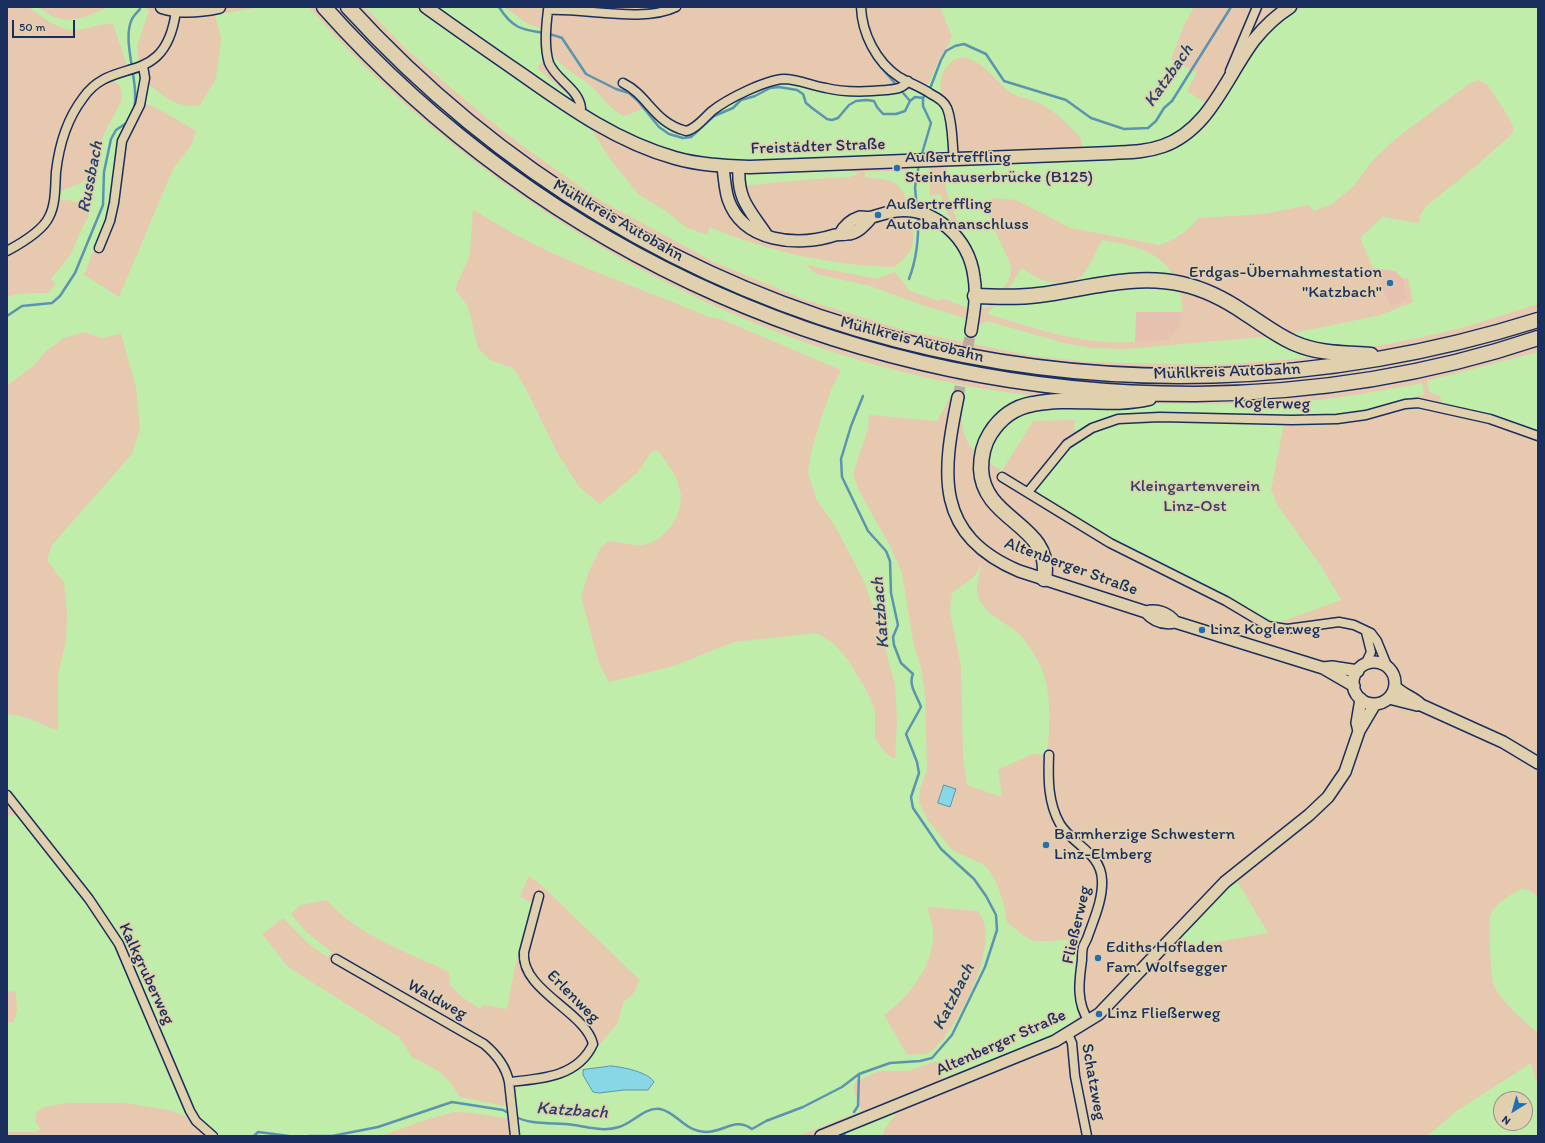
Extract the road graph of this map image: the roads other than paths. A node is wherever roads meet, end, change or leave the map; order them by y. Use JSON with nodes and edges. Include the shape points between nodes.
{"nodes":[{"id":1,"x":162,"y":7,"type":"edge"},
{"id":2,"x":219,"y":7,"type":"edge"},
{"id":3,"x":324,"y":7,"type":"edge"},
{"id":4,"x":348,"y":7,"type":"edge"},
{"id":5,"x":426,"y":7,"type":"edge"},
{"id":6,"x":676,"y":7,"type":"edge"},
{"id":7,"x":861,"y":7,"type":"edge"},
{"id":8,"x":1257,"y":7,"type":"edge"},
{"id":9,"x":1290,"y":7,"type":"edge"},
{"id":10,"x":546,"y":9,"type":"edge"},
{"id":11,"x":176,"y":10,"type":"junction"},
{"id":12,"x":141,"y":66,"type":"junction"},
{"id":13,"x":1227,"y":82,"type":"junction"},
{"id":14,"x":623,"y":83,"type":"dead end"},
{"id":15,"x":903,"y":86,"type":"junction"},
{"id":16,"x":577,"y":113,"type":"junction"},
{"id":17,"x":954,"y":159,"type":"junction"},
{"id":18,"x":724,"y":166,"type":"junction"},
{"id":19,"x":739,"y":167,"type":"junction"},
{"id":20,"x":766,"y":234,"type":"junction"},
{"id":21,"x":99,"y":248,"type":"dead end"},
{"id":22,"x":8,"y":250,"type":"edge"},
{"id":23,"x":975,"y":296,"type":"junction"},
{"id":24,"x":1538,"y":320,"type":"edge"},
{"id":25,"x":971,"y":331,"type":"tunnel mouth"},
{"id":26,"x":1538,"y":338,"type":"edge"},
{"id":27,"x":1395,"y":356,"type":"junction"},
{"id":28,"x":1168,"y":394,"type":"junction"},
{"id":29,"x":958,"y":397,"type":"tunnel mouth"},
{"id":30,"x":1538,"y":436,"type":"edge"},
{"id":31,"x":1002,"y":477,"type":"dead end"},
{"id":32,"x":1028,"y":492,"type":"junction"},
{"id":33,"x":1044,"y":579,"type":"junction"},
{"id":34,"x":1366,"y":632,"type":"junction"},
{"id":35,"x":1323,"y":668,"type":"junction"},
{"id":36,"x":1361,"y":668,"type":"junction"},
{"id":37,"x":1388,"y":668,"type":"junction"},
{"id":38,"x":1354,"y":686,"type":"junction"},
{"id":39,"x":1395,"y":686,"type":"junction"},
{"id":40,"x":1389,"y":698,"type":"junction"},
{"id":41,"x":1361,"y":699,"type":"junction"},
{"id":42,"x":1375,"y":704,"type":"junction"},
{"id":43,"x":1421,"y":705,"type":"junction"},
{"id":44,"x":1359,"y":731,"type":"junction"},
{"id":45,"x":1049,"y":755,"type":"dead end"},
{"id":46,"x":1538,"y":763,"type":"edge"},
{"id":47,"x":7,"y":795,"type":"edge"},
{"id":48,"x":539,"y":896,"type":"dead end"},
{"id":49,"x":336,"y":959,"type":"dead end"},
{"id":50,"x":1089,"y":1021,"type":"junction"},
{"id":51,"x":1068,"y":1034,"type":"junction"},
{"id":52,"x":510,"y":1082,"type":"junction"},
{"id":53,"x":213,"y":1136,"type":"edge"},
{"id":54,"x":516,"y":1136,"type":"edge"},
{"id":55,"x":821,"y":1136,"type":"edge"},
{"id":56,"x":1087,"y":1136,"type":"edge"}],
"edges":[{"from":1,"to":11,"type":"main road"},
{"from":2,"to":11,"type":"main road","via":[[191,11]]},
{"from":3,"to":28,"type":"highway","name":"Mühlkreis Autobahn","via":[[432,114],[496,165],[541,197],[636,255],[719,296],[827,337],[875,352],[950,370],[1034,385]]},
{"from":4,"to":27,"type":"highway","name":"Mühlkreis Autobahn","via":[[434,93],[468,122],[509,154],[585,206],[651,243],[722,278],[786,305],[860,330],[935,350],[988,360],[1120,376],[1265,374],[1324,368]]},
{"from":5,"to":16,"type":"main road","name":"Freistädter Straße"},
{"from":6,"to":10,"type":"street","via":[[668,11],[641,14]]},
{"from":7,"to":15,"type":"street","via":[[867,38]]},
{"from":8,"to":13,"type":"street","name":"Freistädter Straße","via":[[1234,58]]},
{"from":9,"to":13,"type":"main road","name":"Freistädter Straße","via":[[1265,26]]},
{"from":10,"to":16,"type":"street","via":[[550,63],[577,96],[581,108]]},
{"from":11,"to":12,"type":"street","via":[[169,39],[158,55]]},
{"from":12,"to":21,"type":"street","via":[[145,78],[140,105],[122,141],[114,203]]},
{"from":12,"to":22,"type":"street","via":[[99,82],[84,96],[63,137],[49,218],[27,238]]},
{"from":13,"to":17,"type":"main road","name":"Freistädter Straße","via":[[1208,111],[1191,130],[1154,148],[1112,153]]},
{"from":14,"to":15,"type":"street","via":[[636,91],[670,125],[686,131],[726,102],[776,80],[796,81],[840,91],[871,92]]},
{"from":15,"to":17,"type":"street","via":[[927,92],[947,107]]},
{"from":16,"to":18,"type":"main road","name":"Freistädter Straße","via":[[614,134],[659,153],[688,161]]},
{"from":17,"to":19,"type":"main road","name":"Freistädter Straße"},
{"from":18,"to":19,"type":"main road","name":"Freistädter Straße"},
{"from":18,"to":20,"type":"street","via":[[727,193],[732,208],[748,227]]},
{"from":19,"to":20,"type":"street","via":[[741,198]]},
{"from":20,"to":23,"type":"street","via":[[782,240],[804,242],[840,234],[843,227],[861,217],[871,218],[894,211],[917,213],[944,224],[960,241],[973,269]]},
{"from":23,"to":25,"type":"street"},
{"from":23,"to":27,"type":"highway","via":[[1026,296],[1110,284],[1164,281],[1210,293],[1281,337],[1304,347],[1342,354]]},
{"from":24,"to":27,"type":"highway","name":"Mühlkreis Autobahn","via":[[1469,340]]},
{"from":26,"to":28,"type":"highway","name":"Mühlkreis Autobahn","via":[[1431,367],[1326,386]]},
{"from":28,"to":33,"type":"highway","via":[[1129,403],[1057,401],[1033,404],[1010,412],[993,430],[981,457],[985,488],[998,509],[1032,536],[1040,547],[1045,561]]},
{"from":29,"to":33,"type":"street","name":"Altenberger Straße","via":[[946,473],[951,501],[957,516],[969,536],[990,555],[1007,565]]},
{"from":30,"to":32,"type":"street","name":"Koglerweg","via":[[1490,419],[1418,403],[1337,419],[1160,417],[1118,420],[1092,428],[1067,444]]},
{"from":31,"to":32,"type":"street"},
{"from":32,"to":34,"type":"street","via":[[1116,546],[1226,601],[1273,628],[1287,629],[1339,622],[1354,625]]},
{"from":33,"to":35,"type":"street","name":"Altenberger Straße","via":[[1146,612],[1153,610],[1170,615],[1175,622]]},
{"from":34,"to":36,"type":"street","via":[[1370,652]]},
{"from":34,"to":37,"type":"street","via":[[1371,633],[1376,639]]},
{"from":35,"to":36,"type":"street","name":"Altenberger Straße"},
{"from":35,"to":38,"type":"street","name":"Altenberger Straße"},
{"from":36,"to":37,"type":"street","name":"Altenberger Straße","via":[[1375,662]]},
{"from":36,"to":38,"type":"street","via":[[1354,678]]},
{"from":37,"to":39,"type":"street","via":[[1394,676]]},
{"from":38,"to":41,"type":"street"},
{"from":39,"to":40,"type":"street"},
{"from":39,"to":43,"type":"street"},
{"from":40,"to":42,"type":"street"},
{"from":40,"to":43,"type":"street"},
{"from":41,"to":42,"type":"street"},
{"from":41,"to":44,"type":"street","name":"Altenberger Straße"},
{"from":42,"to":44,"type":"street","name":"Altenberger Straße"},
{"from":43,"to":46,"type":"street","via":[[1503,742]]},
{"from":44,"to":50,"type":"street","name":"Altenberger Straße","via":[[1345,772],[1325,800],[1225,882],[1123,991]]},
{"from":45,"to":50,"type":"street","name":"Fließerweg","via":[[1050,797],[1054,811],[1061,825],[1094,857],[1102,871],[1099,899],[1083,947],[1080,975],[1080,1003]]},
{"from":47,"to":53,"type":"street","name":"Kalkgruberweg","via":[[106,923],[127,961],[190,1111]]},
{"from":48,"to":52,"type":"street","name":"Erlenweg","via":[[523,962],[541,988],[587,1031],[593,1044],[586,1056],[571,1070],[548,1077]]},
{"from":49,"to":52,"type":"street","name":"Waldweg","via":[[484,1044],[502,1064]]},
{"from":50,"to":51,"type":"street","name":"Altenberger Straße"},
{"from":51,"to":55,"type":"street","name":"Altenberger Straße"},
{"from":51,"to":56,"type":"street","name":"Schatzweg","via":[[1072,1043],[1075,1076]]},
{"from":52,"to":54,"type":"street"}]}
